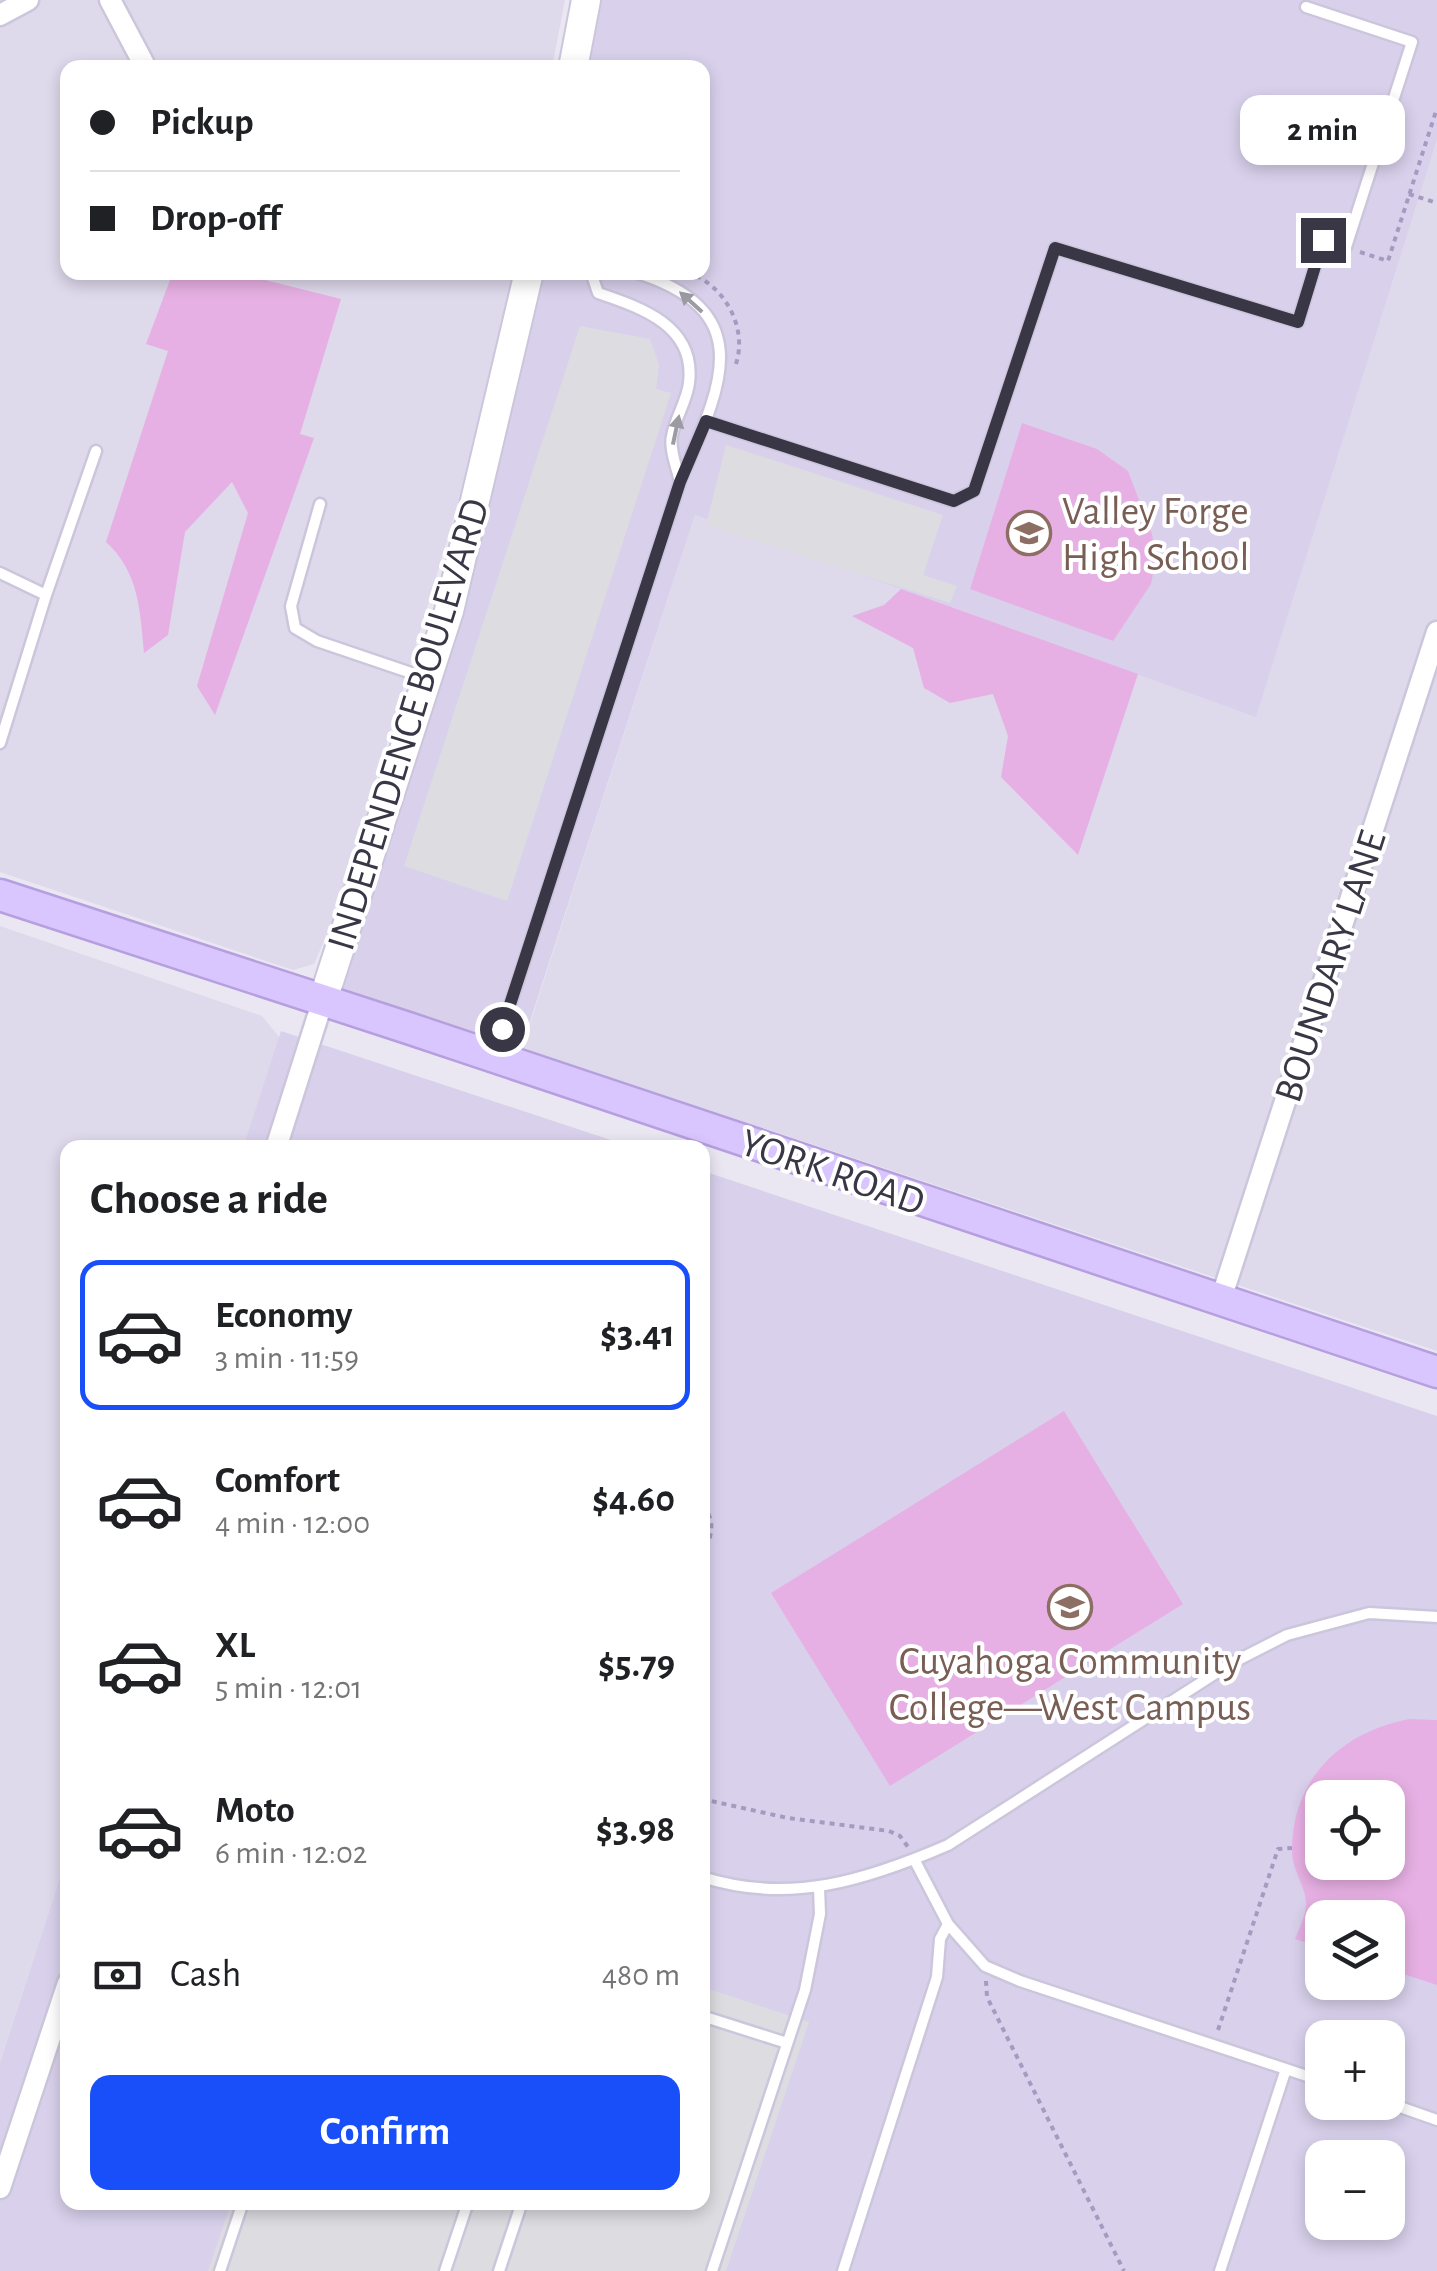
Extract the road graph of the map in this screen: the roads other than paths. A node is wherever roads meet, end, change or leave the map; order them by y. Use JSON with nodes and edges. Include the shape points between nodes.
{"nodes":[{"id":1,"x":28,"y":0,"type":"edge"},
{"id":2,"x":110,"y":0,"type":"edge"},
{"id":3,"x":586,"y":0,"type":"edge"},
{"id":4,"x":1306,"y":7,"type":"dead end"},
{"id":5,"x":0,"y":15,"type":"edge"},
{"id":6,"x":142,"y":60,"type":"edge"},
{"id":7,"x":575,"y":60,"type":"edge"},
{"id":8,"x":527,"y":280,"type":"edge"},
{"id":9,"x":594,"y":280,"type":"edge"},
{"id":10,"x":660,"y":280,"type":"edge"},
{"id":11,"x":706,"y":421,"type":"junction"},
{"id":12,"x":96,"y":451,"type":"dead end"},
{"id":13,"x":680,"y":482,"type":"junction"},
{"id":14,"x":320,"y":504,"type":"dead end"},
{"id":15,"x":0,"y":573,"type":"edge"},
{"id":16,"x":46,"y":595,"type":"junction"},
{"id":17,"x":1437,"y":632,"type":"edge"},
{"id":18,"x":427,"y":678,"type":"junction"},
{"id":19,"x":0,"y":743,"type":"edge"},
{"id":20,"x":0,"y":895,"type":"edge"},
{"id":21,"x":323,"y":1000,"type":"junction"},
{"id":22,"x":493,"y":1057,"type":"junction"},
{"id":23,"x":279,"y":1140,"type":"edge"},
{"id":24,"x":1221,"y":1299,"type":"junction"},
{"id":25,"x":1437,"y":1372,"type":"edge"},
{"id":26,"x":1437,"y":1617,"type":"edge"},
{"id":27,"x":914,"y":1860,"type":"junction"},
{"id":28,"x":710,"y":1879,"type":"edge"},
{"id":29,"x":819,"y":1888,"type":"junction"},
{"id":30,"x":948,"y":1924,"type":"junction"},
{"id":31,"x":60,"y":2007,"type":"edge"},
{"id":32,"x":710,"y":2019,"type":"edge"},
{"id":33,"x":788,"y":2043,"type":"junction"},
{"id":34,"x":1286,"y":2069,"type":"junction"},
{"id":35,"x":1305,"y":2075,"type":"edge"},
{"id":36,"x":1405,"y":2109,"type":"edge"},
{"id":37,"x":1437,"y":2120,"type":"edge"},
{"id":38,"x":0,"y":2188,"type":"edge"},
{"id":39,"x":240,"y":2210,"type":"edge"},
{"id":40,"x":465,"y":2210,"type":"edge"},
{"id":41,"x":519,"y":2210,"type":"edge"},
{"id":42,"x":220,"y":2271,"type":"edge"},
{"id":43,"x":445,"y":2271,"type":"edge"},
{"id":44,"x":499,"y":2271,"type":"edge"},
{"id":45,"x":712,"y":2271,"type":"edge"},
{"id":46,"x":843,"y":2271,"type":"edge"},
{"id":47,"x":1220,"y":2271,"type":"edge"}],
"edges":[{"from":1,"to":5,"type":"street"},
{"from":2,"to":6,"type":"street"},
{"from":3,"to":7,"type":"street"},
{"from":4,"to":11,"type":"lane","via":[[1412,42],[1346,247],[1323,240],[1298,322],[1055,248],[974,491],[954,501]]},
{"from":8,"to":18,"type":"street","name":"INDEPENDENCE BOULEVARD"},
{"from":13,"to":9,"type":"lane","one_way":true,"via":[[670,439],[689,384],[688,356],[678,335],[654,314],[598,293]]},
{"from":11,"to":10,"type":"lane","one_way":true,"via":[[720,372],[715,327],[695,302]]},
{"from":11,"to":13,"type":"lane"},
{"from":12,"to":16,"type":"lane"},
{"from":13,"to":22,"type":"lane"},
{"from":14,"to":18,"type":"lane","via":[[291,606],[295,628]]},
{"from":15,"to":16,"type":"lane"},
{"from":16,"to":19,"type":"lane"},
{"from":17,"to":24,"type":"street","name":"BOUNDARY LANE"},
{"from":18,"to":21,"type":"street","name":"INDEPENDENCE BOULEVARD"},
{"from":20,"to":21,"type":"main road","name":"YORK ROAD"},
{"from":21,"to":22,"type":"main road","name":"YORK ROAD"},
{"from":21,"to":23,"type":"street"},
{"from":22,"to":24,"type":"main road","name":"YORK ROAD"},
{"from":24,"to":25,"type":"main road","name":"YORK ROAD"},
{"from":26,"to":27,"type":"lane","via":[[1369,1613],[1287,1635]]},
{"from":27,"to":29,"type":"lane"},
{"from":27,"to":30,"type":"lane"},
{"from":28,"to":29,"type":"lane"},
{"from":29,"to":33,"type":"lane","via":[[805,1990]]},
{"from":30,"to":34,"type":"lane","via":[[985,1966]]},
{"from":30,"to":46,"type":"lane"},
{"from":31,"to":38,"type":"street"},
{"from":32,"to":33,"type":"lane"},
{"from":33,"to":45,"type":"lane"},
{"from":34,"to":35,"type":"lane"},
{"from":34,"to":47,"type":"lane"},
{"from":36,"to":37,"type":"lane"},
{"from":39,"to":42,"type":"lane"},
{"from":40,"to":43,"type":"lane"},
{"from":41,"to":44,"type":"lane"}]}
